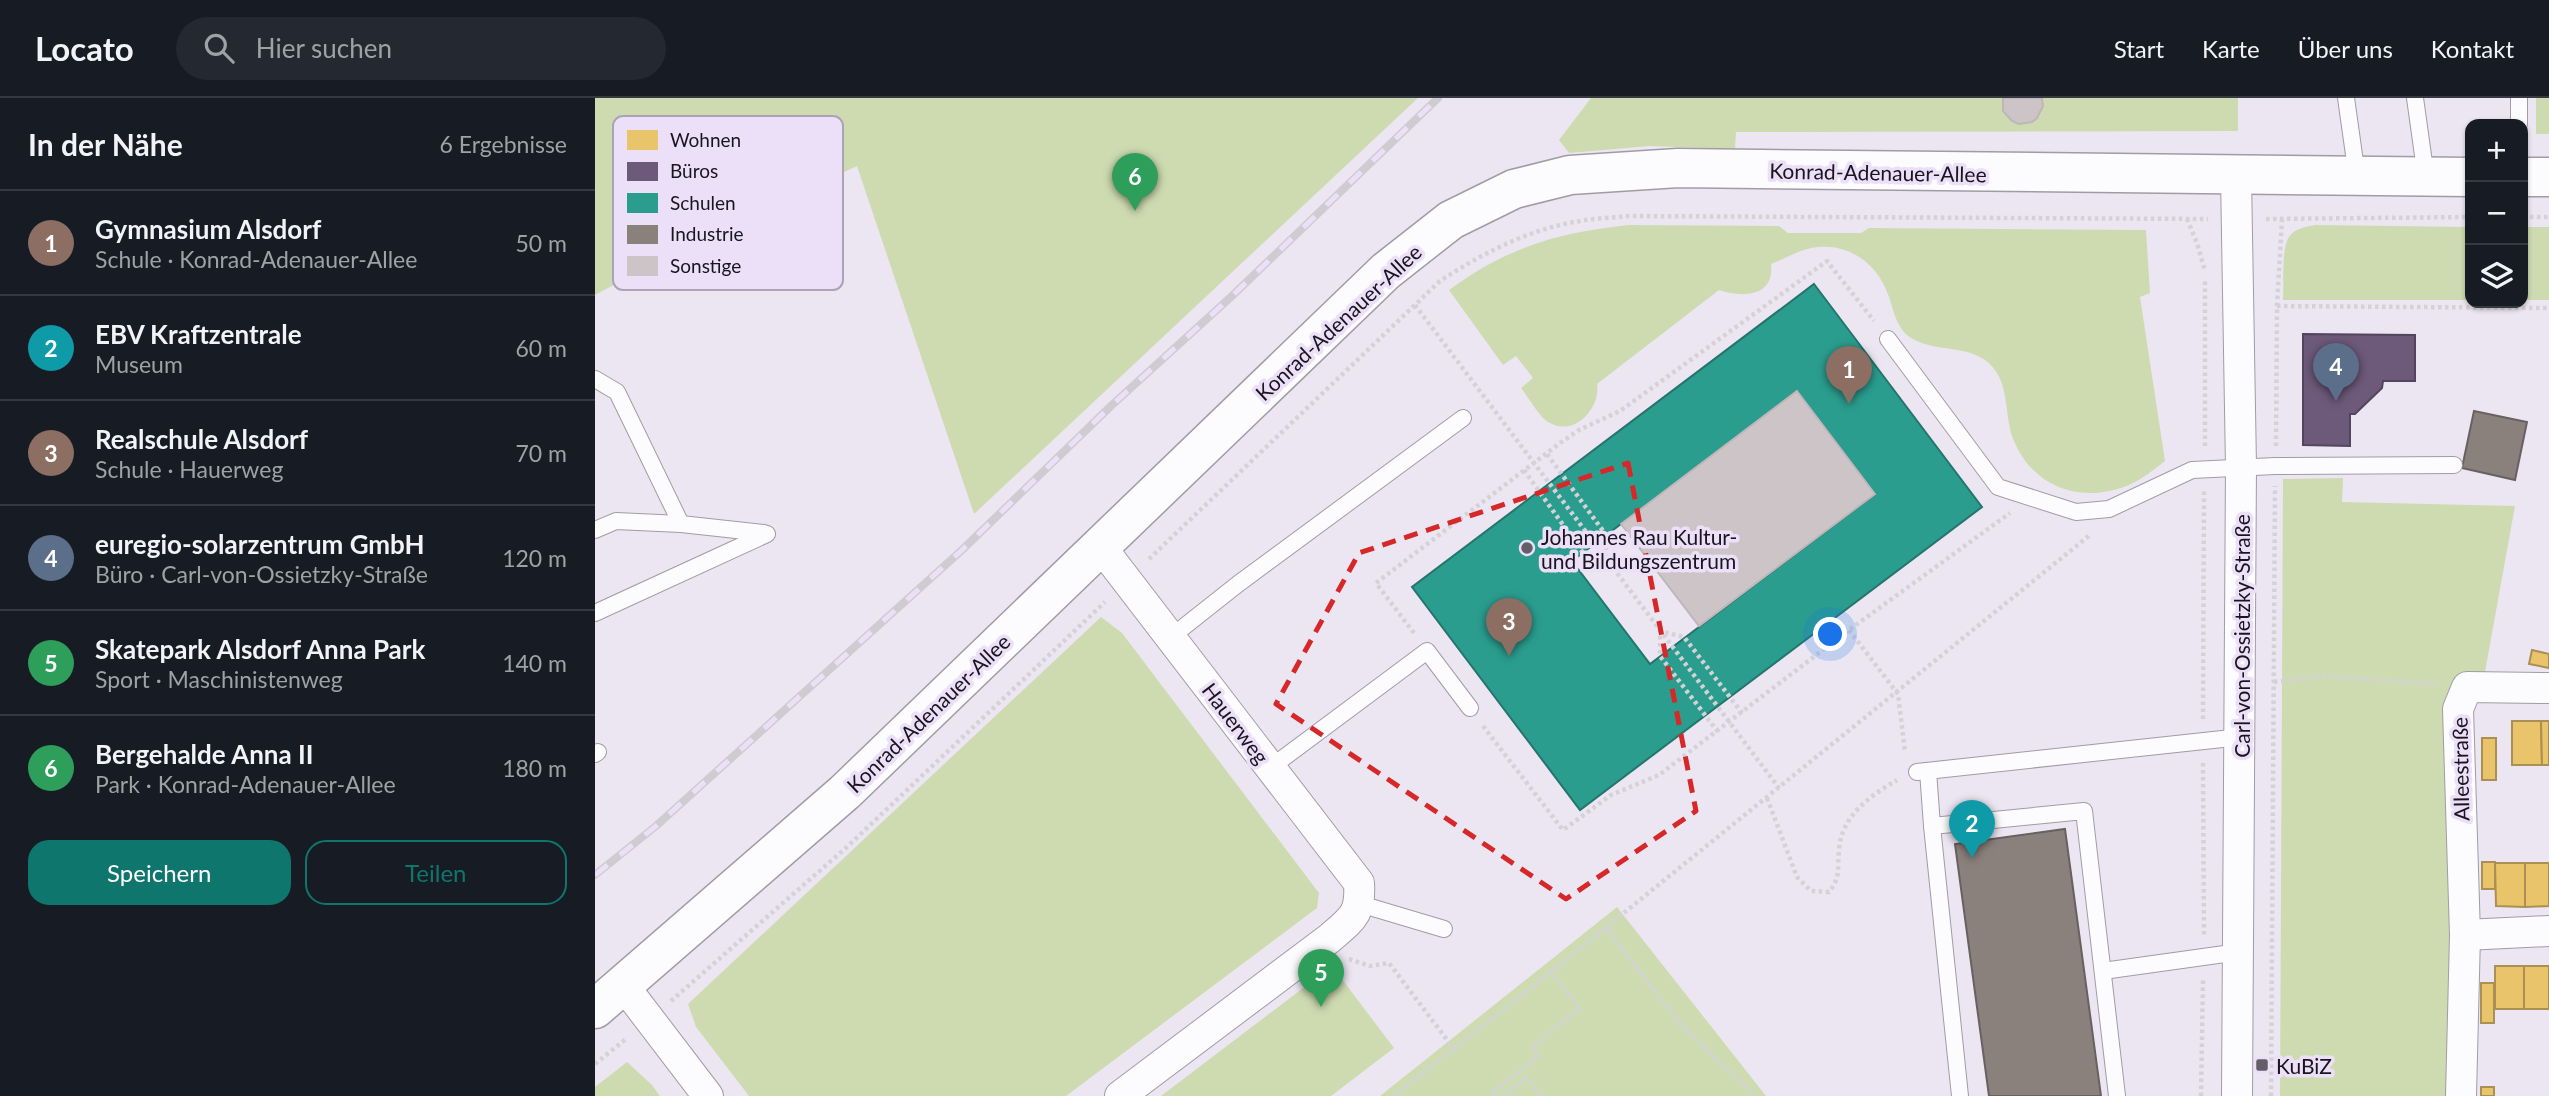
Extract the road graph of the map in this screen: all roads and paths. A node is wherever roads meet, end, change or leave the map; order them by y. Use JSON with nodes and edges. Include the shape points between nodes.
{"nodes":[{"id":1,"x":2346,"y":98,"type":"edge"},
{"id":2,"x":2415,"y":98,"type":"edge"},
{"id":3,"x":2519,"y":98,"type":"edge"},
{"id":4,"x":2519,"y":119,"type":"edge"},
{"id":5,"x":2236,"y":176,"type":"junction"},
{"id":6,"x":2357,"y":176,"type":"junction"},
{"id":7,"x":2426,"y":177,"type":"junction"},
{"id":8,"x":2465,"y":177,"type":"edge"},
{"id":9,"x":2528,"y":177,"type":"edge"},
{"id":10,"x":2549,"y":177,"type":"edge"},
{"id":11,"x":2528,"y":217,"type":"edge"},
{"id":12,"x":2237,"y":218,"type":"junction"},
{"id":13,"x":2465,"y":218,"type":"edge"},
{"id":14,"x":2549,"y":218,"type":"edge"},
{"id":15,"x":2187,"y":219,"type":"junction"},
{"id":16,"x":2282,"y":219,"type":"junction"},
{"id":17,"x":1415,"y":305,"type":"junction"},
{"id":18,"x":2277,"y":306,"type":"junction"},
{"id":19,"x":2549,"y":308,"type":"edge"},
{"id":20,"x":1888,"y":339,"type":"joint"},
{"id":21,"x":595,"y":379,"type":"edge"},
{"id":22,"x":1463,"y":418,"type":"dead end"},
{"id":23,"x":1547,"y":454,"type":"junction"},
{"id":24,"x":1535,"y":462,"type":"junction"},
{"id":25,"x":2454,"y":465,"type":"dead end"},
{"id":26,"x":2276,"y":466,"type":"junction"},
{"id":27,"x":2241,"y":467,"type":"junction"},
{"id":28,"x":1524,"y":470,"type":"junction"},
{"id":29,"x":2204,"y":470,"type":"junction"},
{"id":30,"x":2031,"y":499,"type":"junction"},
{"id":31,"x":2109,"y":509,"type":"junction"},
{"id":32,"x":681,"y":524,"type":"junction"},
{"id":33,"x":595,"y":530,"type":"edge"},
{"id":34,"x":1101,"y":547,"type":"junction"},
{"id":35,"x":1606,"y":558,"type":"junction"},
{"id":36,"x":1127,"y":580,"type":"junction"},
{"id":37,"x":595,"y":612,"type":"edge"},
{"id":38,"x":1849,"y":630,"type":"junction"},
{"id":39,"x":1660,"y":631,"type":"junction"},
{"id":40,"x":1171,"y":637,"type":"junction"},
{"id":41,"x":1427,"y":650,"type":"junction"},
{"id":42,"x":2274,"y":682,"type":"junction"},
{"id":43,"x":2467,"y":687,"type":"junction"},
{"id":44,"x":2549,"y":688,"type":"edge"},
{"id":45,"x":1898,"y":694,"type":"junction"},
{"id":46,"x":1470,"y":708,"type":"joint"},
{"id":47,"x":1742,"y":713,"type":"junction"},
{"id":48,"x":1730,"y":722,"type":"junction"},
{"id":49,"x":1718,"y":732,"type":"junction"},
{"id":50,"x":2241,"y":737,"type":"junction"},
{"id":51,"x":2203,"y":740,"type":"junction"},
{"id":52,"x":1271,"y":768,"type":"junction"},
{"id":53,"x":1917,"y":773,"type":"junction"},
{"id":54,"x":1779,"y":788,"type":"junction"},
{"id":55,"x":1767,"y":798,"type":"junction"},
{"id":56,"x":1932,"y":826,"type":"junction"},
{"id":57,"x":1360,"y":904,"type":"junction"},
{"id":58,"x":1606,"y":928,"type":"junction"},
{"id":59,"x":1444,"y":929,"type":"dead end"},
{"id":60,"x":2549,"y":930,"type":"edge"},
{"id":61,"x":2465,"y":936,"type":"junction"},
{"id":62,"x":1330,"y":938,"type":"junction"},
{"id":63,"x":2239,"y":952,"type":"junction"},
{"id":64,"x":2204,"y":956,"type":"junction"},
{"id":65,"x":2103,"y":971,"type":"junction"},
{"id":66,"x":1551,"y":972,"type":"junction"},
{"id":67,"x":609,"y":998,"type":"edge"},
{"id":68,"x":649,"y":1020,"type":"junction"},
{"id":69,"x":1454,"y":1049,"type":"junction"},
{"id":70,"x":595,"y":1064,"type":"edge"},
{"id":71,"x":708,"y":1096,"type":"edge"},
{"id":72,"x":1120,"y":1096,"type":"edge"},
{"id":73,"x":1394,"y":1096,"type":"edge"},
{"id":74,"x":1495,"y":1096,"type":"edge"},
{"id":75,"x":1503,"y":1096,"type":"edge"},
{"id":76,"x":1541,"y":1096,"type":"edge"},
{"id":77,"x":1755,"y":1096,"type":"edge"},
{"id":78,"x":1960,"y":1096,"type":"edge"},
{"id":79,"x":2117,"y":1096,"type":"edge"},
{"id":80,"x":2201,"y":1096,"type":"edge"},
{"id":81,"x":2237,"y":1096,"type":"edge"},
{"id":82,"x":2271,"y":1096,"type":"edge"},
{"id":83,"x":2461,"y":1096,"type":"edge"}],
"edges":[{"from":1,"to":6,"type":"lane"},
{"from":2,"to":7,"type":"lane"},
{"from":3,"to":4,"type":"lane"},
{"from":5,"to":6,"type":"street","name":"Konrad-Adenauer-Allee"},
{"from":5,"to":12,"type":"street","name":"Carl-von-Ossietzky-Straße"},
{"from":5,"to":34,"type":"street","name":"Konrad-Adenauer-Allee","via":[[1678,168],[1570,175],[1514,189],[1451,220],[1386,271]]},
{"from":6,"to":7,"type":"street","name":"Konrad-Adenauer-Allee"},
{"from":7,"to":8,"type":"street","name":"Konrad-Adenauer-Allee"},
{"from":9,"to":10,"type":"street"},
{"from":11,"to":14,"type":"path"},
{"from":12,"to":15,"type":"path"},
{"from":12,"to":16,"type":"path"},
{"from":12,"to":27,"type":"street","name":"Carl-von-Ossietzky-Straße"},
{"from":13,"to":16,"type":"path"},
{"from":15,"to":17,"type":"path","via":[[1629,216],[1580,221],[1538,231],[1475,258]]},
{"from":15,"to":29,"type":"path","via":[[2205,269]]},
{"from":16,"to":18,"type":"path"},
{"from":17,"to":24,"type":"path"},
{"from":17,"to":36,"type":"path"},
{"from":18,"to":19,"type":"path"},
{"from":18,"to":26,"type":"path"},
{"from":20,"to":23,"type":"path","via":[[1827,261],[1620,411],[1579,430]]},
{"from":20,"to":30,"type":"lane","via":[[1998,487]]},
{"from":21,"to":32,"type":"lane","via":[[617,392]]},
{"from":22,"to":40,"type":"lane"},
{"from":23,"to":24,"type":"path"},
{"from":23,"to":35,"type":"path","via":[[1607,535]]},
{"from":24,"to":28,"type":"path"},
{"from":24,"to":35,"type":"path"},
{"from":25,"to":26,"type":"lane"},
{"from":26,"to":27,"type":"lane"},
{"from":26,"to":42,"type":"path"},
{"from":27,"to":29,"type":"lane"},
{"from":27,"to":50,"type":"street","name":"Carl-von-Ossietzky-Straße"},
{"from":28,"to":35,"type":"path","via":[[1583,553]]},
{"from":28,"to":41,"type":"path","via":[[1376,583]]},
{"from":29,"to":31,"type":"lane","via":[[2192,470]]},
{"from":29,"to":51,"type":"path"},
{"from":30,"to":31,"type":"lane","via":[[2075,512]]},
{"from":30,"to":38,"type":"path"},
{"from":31,"to":45,"type":"path","via":[[2094,533]]},
{"from":32,"to":33,"type":"lane","via":[[616,521]]},
{"from":32,"to":37,"type":"lane","via":[[767,534]]},
{"from":34,"to":36,"type":"street","name":"Hauerweg"},
{"from":34,"to":67,"type":"street","name":"Konrad-Adenauer-Allee","via":[[845,792]]},
{"from":35,"to":39,"type":"path"},
{"from":36,"to":40,"type":"street","name":"Hauerweg"},
{"from":36,"to":68,"type":"path","via":[[848,846]]},
{"from":38,"to":45,"type":"path"},
{"from":38,"to":47,"type":"path"},
{"from":39,"to":47,"type":"path","via":[[1684,637]]},
{"from":39,"to":48,"type":"path"},
{"from":39,"to":49,"type":"path","via":[[1660,656]]},
{"from":40,"to":52,"type":"street","name":"Hauerweg"},
{"from":41,"to":46,"type":"lane"},
{"from":41,"to":52,"type":"lane"},
{"from":42,"to":43,"type":"path","via":[[2323,676]]},
{"from":42,"to":82,"type":"path"},
{"from":43,"to":44,"type":"street","name":"Alleestraße"},
{"from":43,"to":61,"type":"street","name":"Alleestraße","via":[[2458,709]]},
{"from":45,"to":53,"type":"path"},
{"from":45,"to":54,"type":"path"},
{"from":46,"to":49,"type":"path","via":[[1563,830],[1611,795],[1659,775]]},
{"from":47,"to":48,"type":"path"},
{"from":48,"to":49,"type":"path"},
{"from":48,"to":54,"type":"path"},
{"from":50,"to":51,"type":"lane"},
{"from":50,"to":63,"type":"street","name":"Carl-von-Ossietzky-Straße"},
{"from":51,"to":53,"type":"lane"},
{"from":51,"to":64,"type":"path"},
{"from":52,"to":57,"type":"street","name":"Hauerweg","via":[[1359,883]]},
{"from":53,"to":55,"type":"path","via":[[1874,794],[1852,813],[1839,846],[1838,880],[1829,892],[1811,891],[1797,877]]},
{"from":53,"to":56,"type":"lane"},
{"from":54,"to":55,"type":"path"},
{"from":55,"to":58,"type":"path"},
{"from":56,"to":65,"type":"lane","via":[[2084,811]]},
{"from":56,"to":78,"type":"lane"},
{"from":57,"to":59,"type":"lane"},
{"from":57,"to":62,"type":"street"},
{"from":58,"to":66,"type":"path"},
{"from":58,"to":77,"type":"path","via":[[1682,1026]]},
{"from":60,"to":61,"type":"street"},
{"from":61,"to":83,"type":"street","name":"Alleestraße"},
{"from":62,"to":69,"type":"path","via":[[1351,961],[1370,966],[1389,963]]},
{"from":62,"to":72,"type":"street"},
{"from":63,"to":64,"type":"lane"},
{"from":63,"to":81,"type":"street","name":"Carl-von-Ossietzky-Straße"},
{"from":64,"to":65,"type":"lane"},
{"from":64,"to":80,"type":"path"},
{"from":65,"to":79,"type":"lane"},
{"from":66,"to":69,"type":"path"},
{"from":66,"to":74,"type":"path","via":[[1580,1008],[1532,1047],[1539,1056],[1492,1092]]},
{"from":67,"to":68,"type":"street"},
{"from":68,"to":70,"type":"path"},
{"from":68,"to":71,"type":"street"},
{"from":69,"to":73,"type":"path"},
{"from":75,"to":76,"type":"path","via":[[1527,1078]]}]}
